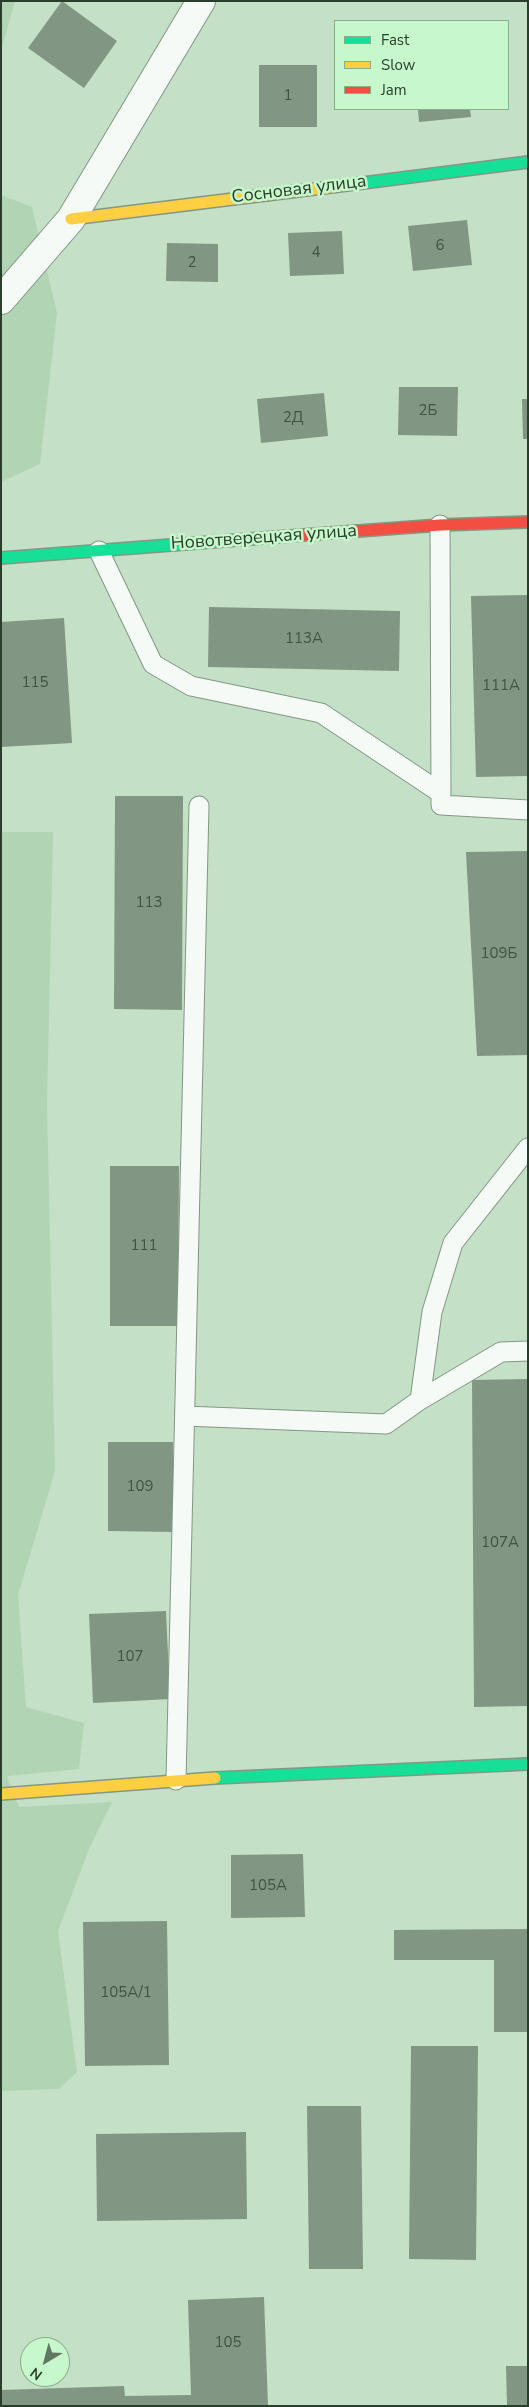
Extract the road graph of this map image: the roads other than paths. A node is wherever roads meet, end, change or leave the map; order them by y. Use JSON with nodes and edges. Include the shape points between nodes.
{"nodes":[{"id":1,"x":202,"y":1,"type":"edge"},
{"id":2,"x":528,"y":162,"type":"edge"},
{"id":3,"x":71,"y":219,"type":"junction"},
{"id":4,"x":1,"y":300,"type":"edge"},
{"id":5,"x":528,"y":522,"type":"edge"},
{"id":6,"x":440,"y":525,"type":"junction"},
{"id":7,"x":99,"y":551,"type":"junction"},
{"id":8,"x":1,"y":558,"type":"edge"},
{"id":9,"x":441,"y":793,"type":"junction"},
{"id":10,"x":199,"y":806,"type":"dead end"},
{"id":11,"x":528,"y":810,"type":"edge"},
{"id":12,"x":528,"y":1148,"type":"edge"},
{"id":13,"x":528,"y":1351,"type":"edge"},
{"id":14,"x":420,"y":1400,"type":"junction"},
{"id":15,"x":185,"y":1416,"type":"junction"},
{"id":16,"x":528,"y":1764,"type":"edge"},
{"id":17,"x":176,"y":1780,"type":"junction"},
{"id":18,"x":1,"y":1794,"type":"edge"}],
"edges":[{"from":1,"to":3,"type":"street"},
{"from":2,"to":3,"type":"street","name":"Сосновая улица"},
{"from":3,"to":4,"type":"street"},
{"from":5,"to":6,"type":"street","name":"Новотверецкая улица"},
{"from":6,"to":7,"type":"street","name":"Новотверецкая улица"},
{"from":6,"to":9,"type":"lane"},
{"from":7,"to":8,"type":"street","name":"Новотверецкая улица"},
{"from":7,"to":9,"type":"lane","via":[[153,664],[191,686],[321,714]]},
{"from":9,"to":11,"type":"lane","via":[[441,805]]},
{"from":10,"to":15,"type":"lane"},
{"from":12,"to":14,"type":"lane","via":[[453,1243],[432,1312]]},
{"from":13,"to":14,"type":"lane","via":[[500,1352]]},
{"from":14,"to":15,"type":"lane","via":[[386,1424]]},
{"from":15,"to":17,"type":"lane"},
{"from":16,"to":17,"type":"street"},
{"from":17,"to":18,"type":"street"}]}
